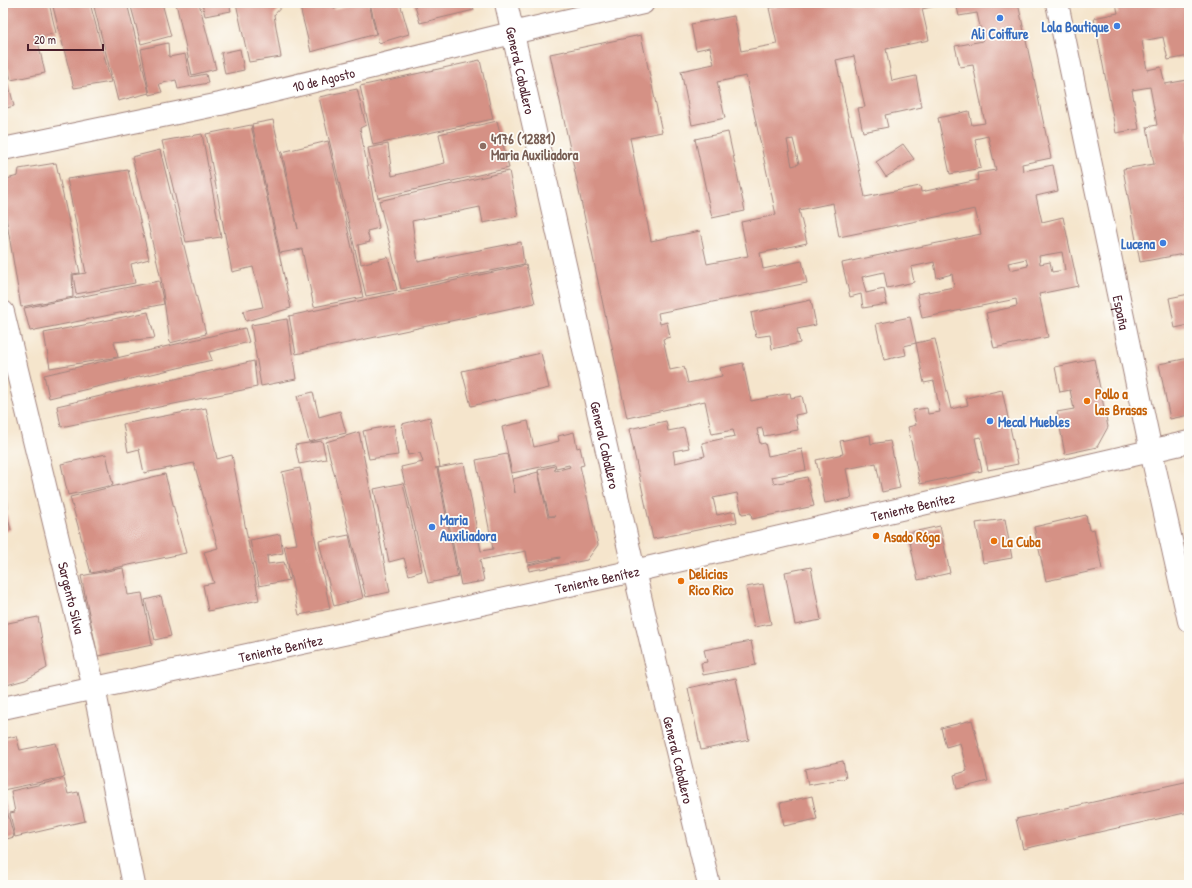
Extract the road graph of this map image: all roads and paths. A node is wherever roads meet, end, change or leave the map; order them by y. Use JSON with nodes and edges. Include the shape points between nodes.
{"nodes":[{"id":1,"x":506,"y":3,"type":"edge"},
{"id":2,"x":643,"y":3,"type":"edge"},
{"id":3,"x":1057,"y":3,"type":"edge"},
{"id":4,"x":512,"y":33,"type":"junction"},
{"id":5,"x":3,"y":149,"type":"edge"},
{"id":6,"x":3,"y":312,"type":"edge"},
{"id":7,"x":1189,"y":442,"type":"edge"},
{"id":8,"x":1151,"y":451,"type":"junction"},
{"id":9,"x":634,"y":571,"type":"junction"},
{"id":10,"x":1189,"y":621,"type":"edge"},
{"id":11,"x":94,"y":688,"type":"junction"},
{"id":12,"x":3,"y":708,"type":"edge"},
{"id":13,"x":134,"y":885,"type":"edge"},
{"id":14,"x":709,"y":885,"type":"edge"}],
"edges":[{"from":1,"to":4,"type":"street","name":"General Caballero"},
{"from":2,"to":4,"type":"street","name":"10 de Agosto"},
{"from":3,"to":8,"type":"street","name":"España"},
{"from":4,"to":5,"type":"street","name":"10 de Agosto","via":[[220,104]]},
{"from":4,"to":9,"type":"street","name":"General Caballero"},
{"from":6,"to":11,"type":"street","name":"Sargento Silva"},
{"from":7,"to":8,"type":"street","name":"Teniente Benítez"},
{"from":8,"to":9,"type":"street","name":"Teniente Benítez"},
{"from":8,"to":10,"type":"street","name":"España"},
{"from":9,"to":11,"type":"street","name":"Teniente Benítez"},
{"from":9,"to":14,"type":"street","name":"General Caballero"},
{"from":11,"to":12,"type":"street","name":"Teniente Benítez"},
{"from":11,"to":13,"type":"street","name":"Sargento Silva"}]}
